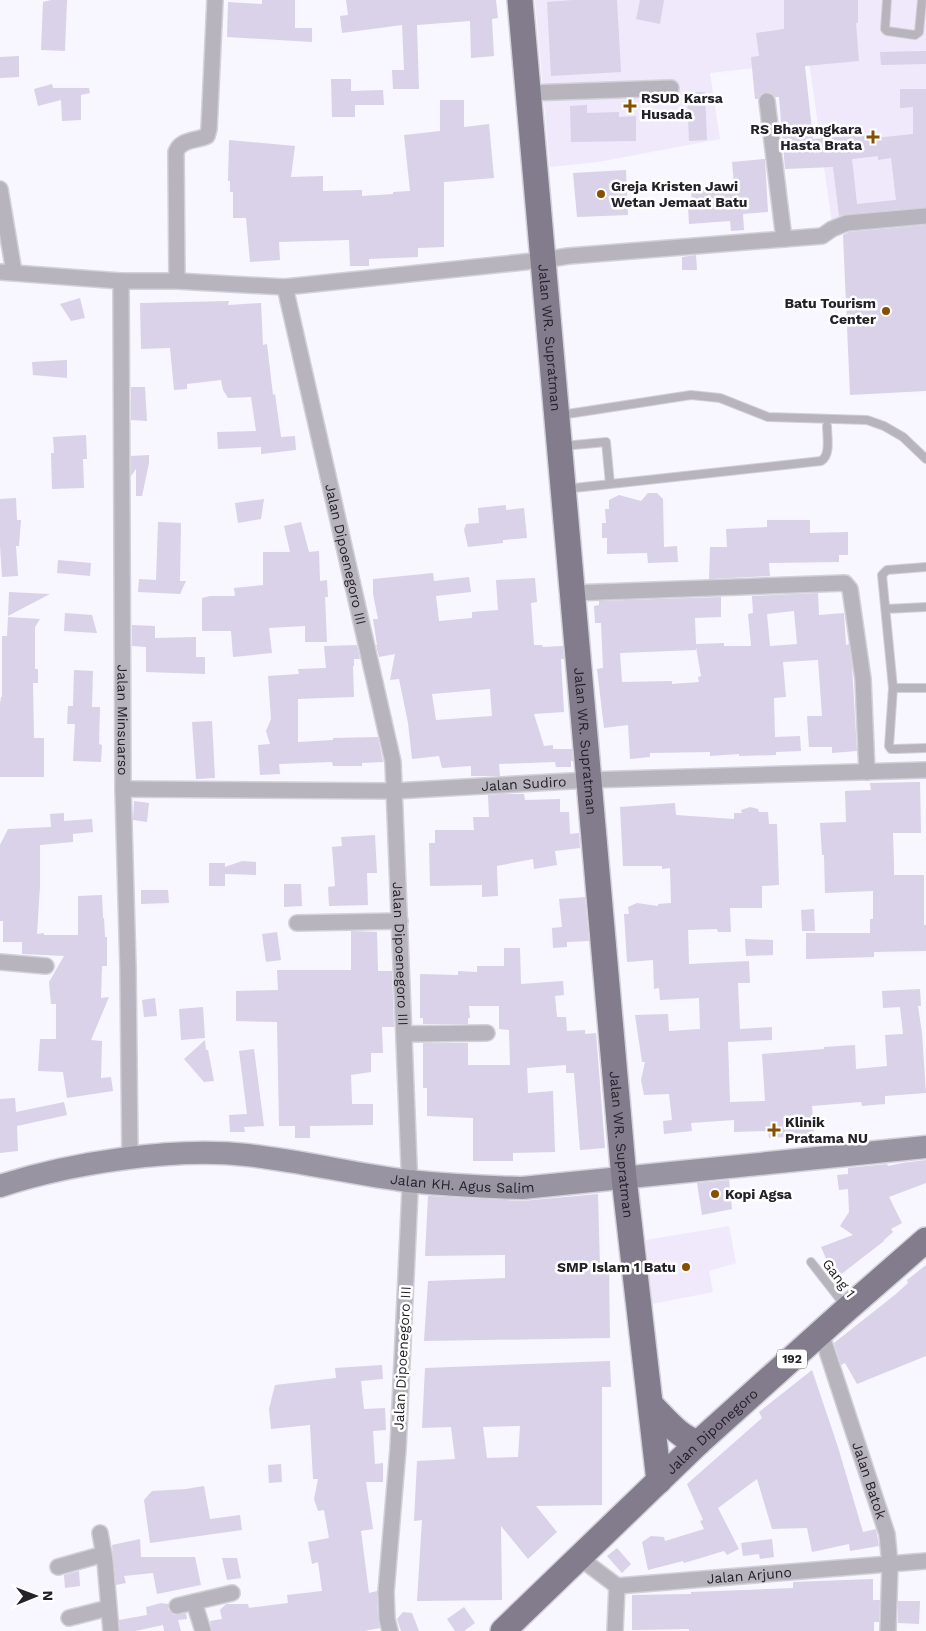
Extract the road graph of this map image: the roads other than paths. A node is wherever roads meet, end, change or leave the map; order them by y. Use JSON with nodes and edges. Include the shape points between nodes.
{"nodes":[{"id":1,"x":215,"y":0,"type":"edge"},
{"id":2,"x":520,"y":0,"type":"edge"},
{"id":3,"x":887,"y":0,"type":"edge"},
{"id":4,"x":922,"y":0,"type":"edge"},
{"id":5,"x":671,"y":88,"type":"dead end"},
{"id":6,"x":528,"y":93,"type":"junction"},
{"id":7,"x":767,"y":101,"type":"dead end"},
{"id":8,"x":0,"y":189,"type":"edge"},
{"id":9,"x":926,"y":216,"type":"edge"},
{"id":10,"x":784,"y":238,"type":"junction"},
{"id":11,"x":543,"y":260,"type":"junction"},
{"id":12,"x":7,"y":272,"type":"edge"},
{"id":13,"x":121,"y":281,"type":"junction"},
{"id":14,"x":177,"y":281,"type":"junction"},
{"id":15,"x":285,"y":287,"type":"junction"},
{"id":16,"x":557,"y":415,"type":"junction"},
{"id":17,"x":827,"y":426,"type":"dead end"},
{"id":18,"x":559,"y":447,"type":"junction"},
{"id":19,"x":926,"y":459,"type":"edge"},
{"id":20,"x":610,"y":484,"type":"junction"},
{"id":21,"x":563,"y":489,"type":"junction"},
{"id":22,"x":926,"y":567,"type":"edge"},
{"id":23,"x":573,"y":593,"type":"junction"},
{"id":24,"x":926,"y":607,"type":"edge"},
{"id":25,"x":886,"y":609,"type":"junction"},
{"id":26,"x":893,"y":688,"type":"junction"},
{"id":27,"x":926,"y":688,"type":"edge"},
{"id":28,"x":926,"y":748,"type":"edge"},
{"id":29,"x":926,"y":770,"type":"edge"},
{"id":30,"x":866,"y":772,"type":"junction"},
{"id":31,"x":589,"y":780,"type":"junction"},
{"id":32,"x":123,"y":789,"type":"junction"},
{"id":33,"x":394,"y":791,"type":"junction"},
{"id":34,"x":400,"y":921,"type":"junction"},
{"id":35,"x":297,"y":923,"type":"dead end"},
{"id":36,"x":0,"y":962,"type":"edge"},
{"id":37,"x":46,"y":966,"type":"dead end"},
{"id":38,"x":487,"y":1033,"type":"dead end"},
{"id":39,"x":405,"y":1034,"type":"junction"},
{"id":40,"x":926,"y":1148,"type":"edge"},
{"id":41,"x":130,"y":1158,"type":"junction"},
{"id":42,"x":624,"y":1178,"type":"junction"},
{"id":43,"x":408,"y":1180,"type":"junction"},
{"id":44,"x":0,"y":1186,"type":"edge"},
{"id":45,"x":926,"y":1240,"type":"edge"},
{"id":46,"x":811,"y":1262,"type":"dead end"},
{"id":47,"x":847,"y":1308,"type":"junction"},
{"id":48,"x":821,"y":1333,"type":"junction"},
{"id":49,"x":652,"y":1406,"type":"junction"},
{"id":50,"x":698,"y":1443,"type":"junction"},
{"id":51,"x":659,"y":1481,"type":"junction"},
{"id":52,"x":100,"y":1533,"type":"dead end"},
{"id":53,"x":104,"y":1554,"type":"junction"},
{"id":54,"x":580,"y":1558,"type":"junction"},
{"id":55,"x":926,"y":1561,"type":"edge"},
{"id":56,"x":890,"y":1564,"type":"junction"},
{"id":57,"x":58,"y":1567,"type":"dead end"},
{"id":58,"x":617,"y":1586,"type":"junction"},
{"id":59,"x":232,"y":1592,"type":"dead end"},
{"id":60,"x":194,"y":1602,"type":"junction"},
{"id":61,"x":177,"y":1606,"type":"dead end"},
{"id":62,"x":108,"y":1608,"type":"junction"},
{"id":63,"x":70,"y":1618,"type":"dead end"},
{"id":64,"x":110,"y":1631,"type":"edge"},
{"id":65,"x":203,"y":1631,"type":"edge"},
{"id":66,"x":390,"y":1631,"type":"edge"},
{"id":67,"x":503,"y":1631,"type":"edge"},
{"id":68,"x":615,"y":1631,"type":"edge"},
{"id":69,"x":888,"y":1631,"type":"edge"}],
"edges":[{"from":1,"to":14,"type":"street","via":[[209,129],[207,136],[179,145],[176,152]]},
{"from":2,"to":6,"type":"main road","name":"Jalan WR. Supratman"},
{"from":3,"to":4,"type":"lane","via":[[885,29],[915,35],[919,32]]},
{"from":5,"to":6,"type":"street"},
{"from":6,"to":11,"type":"main road","name":"Jalan WR. Supratman"},
{"from":7,"to":10,"type":"street"},
{"from":8,"to":12,"type":"street"},
{"from":9,"to":10,"type":"street","via":[[847,223],[822,236]]},
{"from":10,"to":11,"type":"street"},
{"from":11,"to":15,"type":"street"},
{"from":11,"to":16,"type":"main road","name":"Jalan WR. Supratman"},
{"from":12,"to":13,"type":"street"},
{"from":13,"to":14,"type":"street"},
{"from":13,"to":32,"type":"street","name":"Jalan Minsuarso"},
{"from":14,"to":15,"type":"street"},
{"from":15,"to":33,"type":"street","name":"Jalan Dipoenegoro III","via":[[393,762]]},
{"from":16,"to":18,"type":"main road","name":"Jalan WR. Supratman"},
{"from":16,"to":19,"type":"lane","via":[[692,395],[720,398],[768,417],[867,420],[903,437]]},
{"from":17,"to":20,"type":"lane","via":[[828,454],[821,461]]},
{"from":18,"to":20,"type":"lane","via":[[606,442]]},
{"from":18,"to":21,"type":"main road","name":"Jalan WR. Supratman"},
{"from":20,"to":21,"type":"lane"},
{"from":21,"to":23,"type":"main road","name":"Jalan WR. Supratman"},
{"from":22,"to":25,"type":"lane","via":[[884,572]]},
{"from":23,"to":30,"type":"street","via":[[845,583],[850,589],[863,679]]},
{"from":23,"to":31,"type":"main road","name":"Jalan WR. Supratman"},
{"from":24,"to":25,"type":"lane"},
{"from":25,"to":26,"type":"lane"},
{"from":26,"to":27,"type":"lane"},
{"from":26,"to":28,"type":"lane","via":[[889,746],[891,749]]},
{"from":29,"to":30,"type":"street","name":"Jalan Sudiro"},
{"from":30,"to":31,"type":"street","name":"Jalan Sudiro"},
{"from":31,"to":33,"type":"street","name":"Jalan Sudiro"},
{"from":31,"to":42,"type":"main road","name":"Jalan WR. Supratman"},
{"from":32,"to":33,"type":"street","name":"Jalan Sudiro"},
{"from":32,"to":41,"type":"street","name":"Jalan Minsuarso"},
{"from":33,"to":34,"type":"street","name":"Jalan Dipoenegoro III"},
{"from":34,"to":35,"type":"street"},
{"from":34,"to":39,"type":"street","name":"Jalan Dipoenegoro III"},
{"from":36,"to":37,"type":"street"},
{"from":38,"to":39,"type":"street"},
{"from":39,"to":43,"type":"street","name":"Jalan Dipoenegoro III"},
{"from":40,"to":42,"type":"street","name":"Jalan KH. Agus Salim"},
{"from":41,"to":43,"type":"street","name":"Jalan KH. Agus Salim","via":[[191,1153],[246,1155]]},
{"from":41,"to":44,"type":"street","name":"Jalan KH. Agus Salim","via":[[27,1177]]},
{"from":42,"to":43,"type":"street","name":"Jalan KH. Agus Salim","via":[[522,1188]]},
{"from":42,"to":49,"type":"main road","name":"Jalan WR. Supratman"},
{"from":43,"to":66,"type":"street","name":"Jalan Dipoenegoro III","via":[[398,1449],[386,1592]]},
{"from":45,"to":47,"type":"main road","name":"Jalan Diponegoro","number":"192"},
{"from":46,"to":47,"type":"lane","name":"Gang 1"},
{"from":47,"to":48,"type":"main road","name":"Jalan Diponegoro","number":"192"},
{"from":48,"to":50,"type":"main road","name":"Jalan Diponegoro","number":"192"},
{"from":48,"to":56,"type":"street","name":"Jalan Batok","via":[[886,1534]]},
{"from":49,"to":50,"type":"main road","via":[[674,1429]]},
{"from":49,"to":51,"type":"main road","name":"Jalan WR. Supratman"},
{"from":50,"to":51,"type":"main road","name":"Jalan Diponegoro","number":"192"},
{"from":51,"to":54,"type":"main road","name":"Jalan Diponegoro","number":"192"},
{"from":52,"to":53,"type":"street"},
{"from":53,"to":57,"type":"street"},
{"from":53,"to":62,"type":"street"},
{"from":54,"to":58,"type":"street"},
{"from":54,"to":67,"type":"main road","name":"Jalan Diponegoro","number":"192"},
{"from":55,"to":56,"type":"street","name":"Jalan Arjuno"},
{"from":56,"to":58,"type":"street","name":"Jalan Arjuno"},
{"from":56,"to":69,"type":"street","name":"Jalan Batok"},
{"from":58,"to":68,"type":"street"},
{"from":59,"to":60,"type":"street"},
{"from":60,"to":61,"type":"street"},
{"from":60,"to":65,"type":"street"},
{"from":62,"to":63,"type":"street"},
{"from":62,"to":64,"type":"street"}]}
